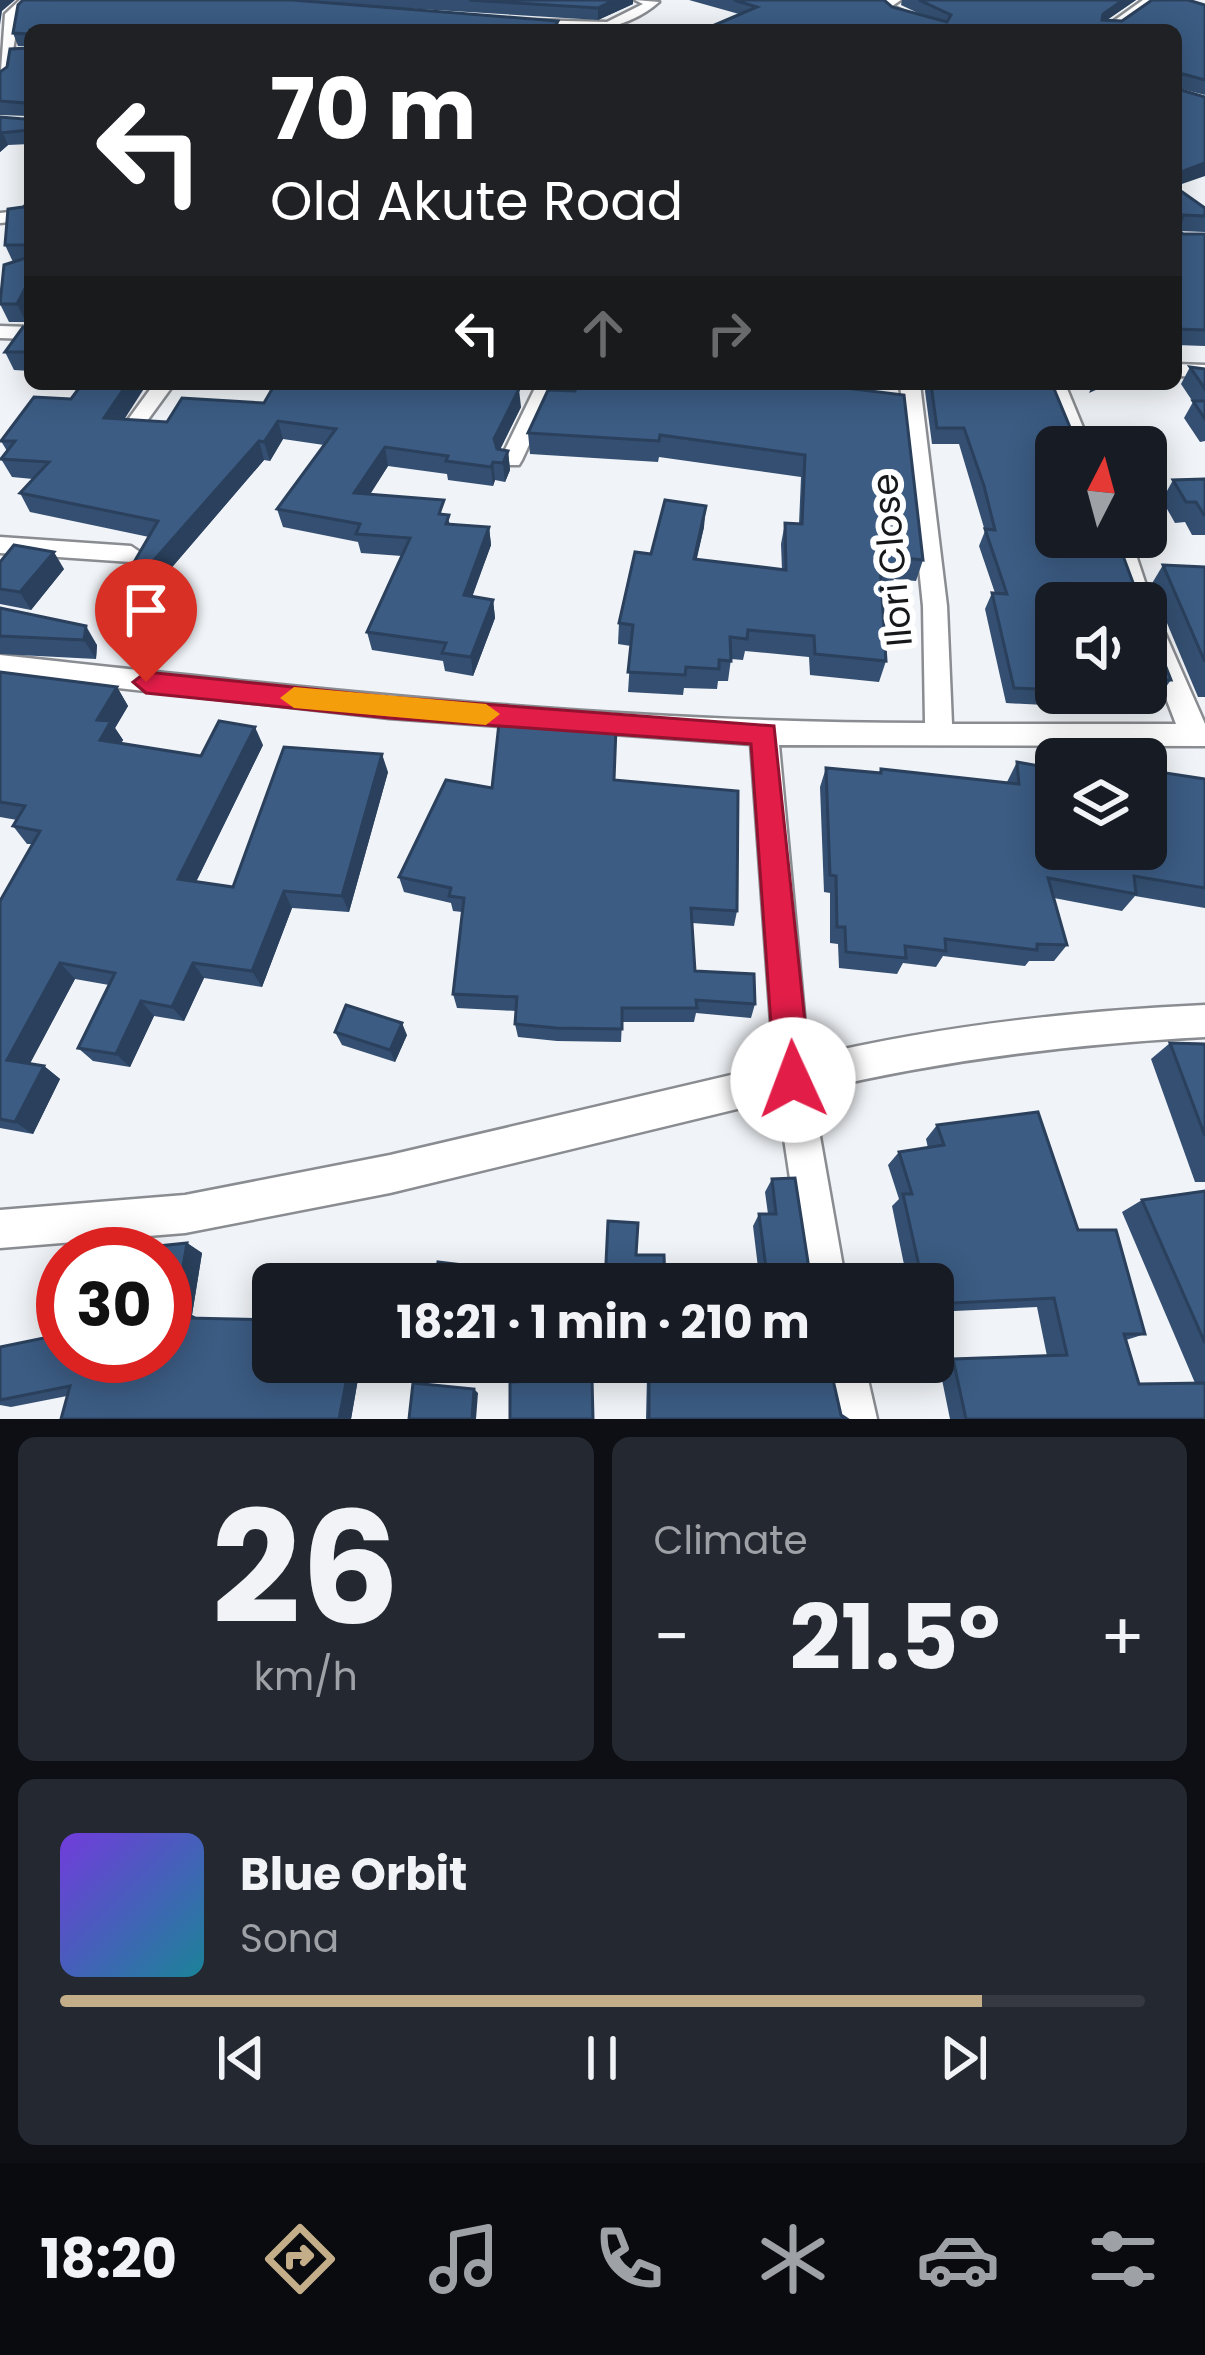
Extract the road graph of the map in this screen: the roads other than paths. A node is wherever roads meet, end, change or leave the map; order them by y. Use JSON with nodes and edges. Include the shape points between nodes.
{"nodes":[{"id":1,"x":28,"y":0,"type":"edge"},
{"id":2,"x":641,"y":0,"type":"edge"},
{"id":3,"x":895,"y":0,"type":"edge"},
{"id":4,"x":1151,"y":0,"type":"edge"},
{"id":5,"x":6,"y":16,"type":"edge"},
{"id":6,"x":515,"y":23,"type":"edge"},
{"id":7,"x":529,"y":24,"type":"edge"},
{"id":8,"x":618,"y":24,"type":"edge"},
{"id":9,"x":924,"y":24,"type":"edge"},
{"id":10,"x":1116,"y":24,"type":"edge"},
{"id":11,"x":0,"y":80,"type":"edge"},
{"id":12,"x":160,"y":390,"type":"edge"},
{"id":13,"x":544,"y":390,"type":"edge"},
{"id":14,"x":911,"y":390,"type":"edge"},
{"id":15,"x":1057,"y":390,"type":"edge"},
{"id":16,"x":1072,"y":426,"type":"edge"},
{"id":17,"x":132,"y":428,"type":"edge"},
{"id":18,"x":511,"y":460,"type":"edge"},
{"id":19,"x":0,"y":545,"type":"edge"},
{"id":20,"x":131,"y":554,"type":"dead end"},
{"id":21,"x":1167,"y":661,"type":"edge"},
{"id":22,"x":0,"y":665,"type":"edge"},
{"id":23,"x":939,"y":731,"type":"junction"},
{"id":24,"x":764,"y":734,"type":"junction"},
{"id":25,"x":1199,"y":735,"type":"edge"},
{"id":26,"x":1205,"y":1021,"type":"edge"},
{"id":27,"x":793,"y":1080,"type":"junction"},
{"id":28,"x":0,"y":1229,"type":"edge"},
{"id":29,"x":823,"y":1263,"type":"edge"},
{"id":30,"x":848,"y":1383,"type":"edge"},
{"id":31,"x":856,"y":1419,"type":"edge"}],
"edges":[{"from":1,"to":5,"type":"street"},
{"from":2,"to":8,"type":"street","via":[[653,2]]},
{"from":3,"to":9,"type":"street","via":[[888,9]]},
{"from":4,"to":10,"type":"street"},
{"from":5,"to":11,"type":"street","via":[[12,55]]},
{"from":6,"to":7,"type":"street"},
{"from":12,"to":17,"type":"street"},
{"from":13,"to":18,"type":"street"},
{"from":14,"to":23,"type":"street","name":"Ilori Close","via":[[935,606]]},
{"from":15,"to":16,"type":"street"},
{"from":19,"to":20,"type":"street"},
{"from":21,"to":25,"type":"street"},
{"from":22,"to":24,"type":"street","via":[[389,707]]},
{"from":23,"to":24,"type":"street"},
{"from":23,"to":25,"type":"street"},
{"from":24,"to":27,"type":"street"},
{"from":26,"to":27,"type":"street","via":[[960,1044]]},
{"from":27,"to":28,"type":"street","via":[[185,1214]]},
{"from":27,"to":29,"type":"street"},
{"from":30,"to":31,"type":"street"}]}
